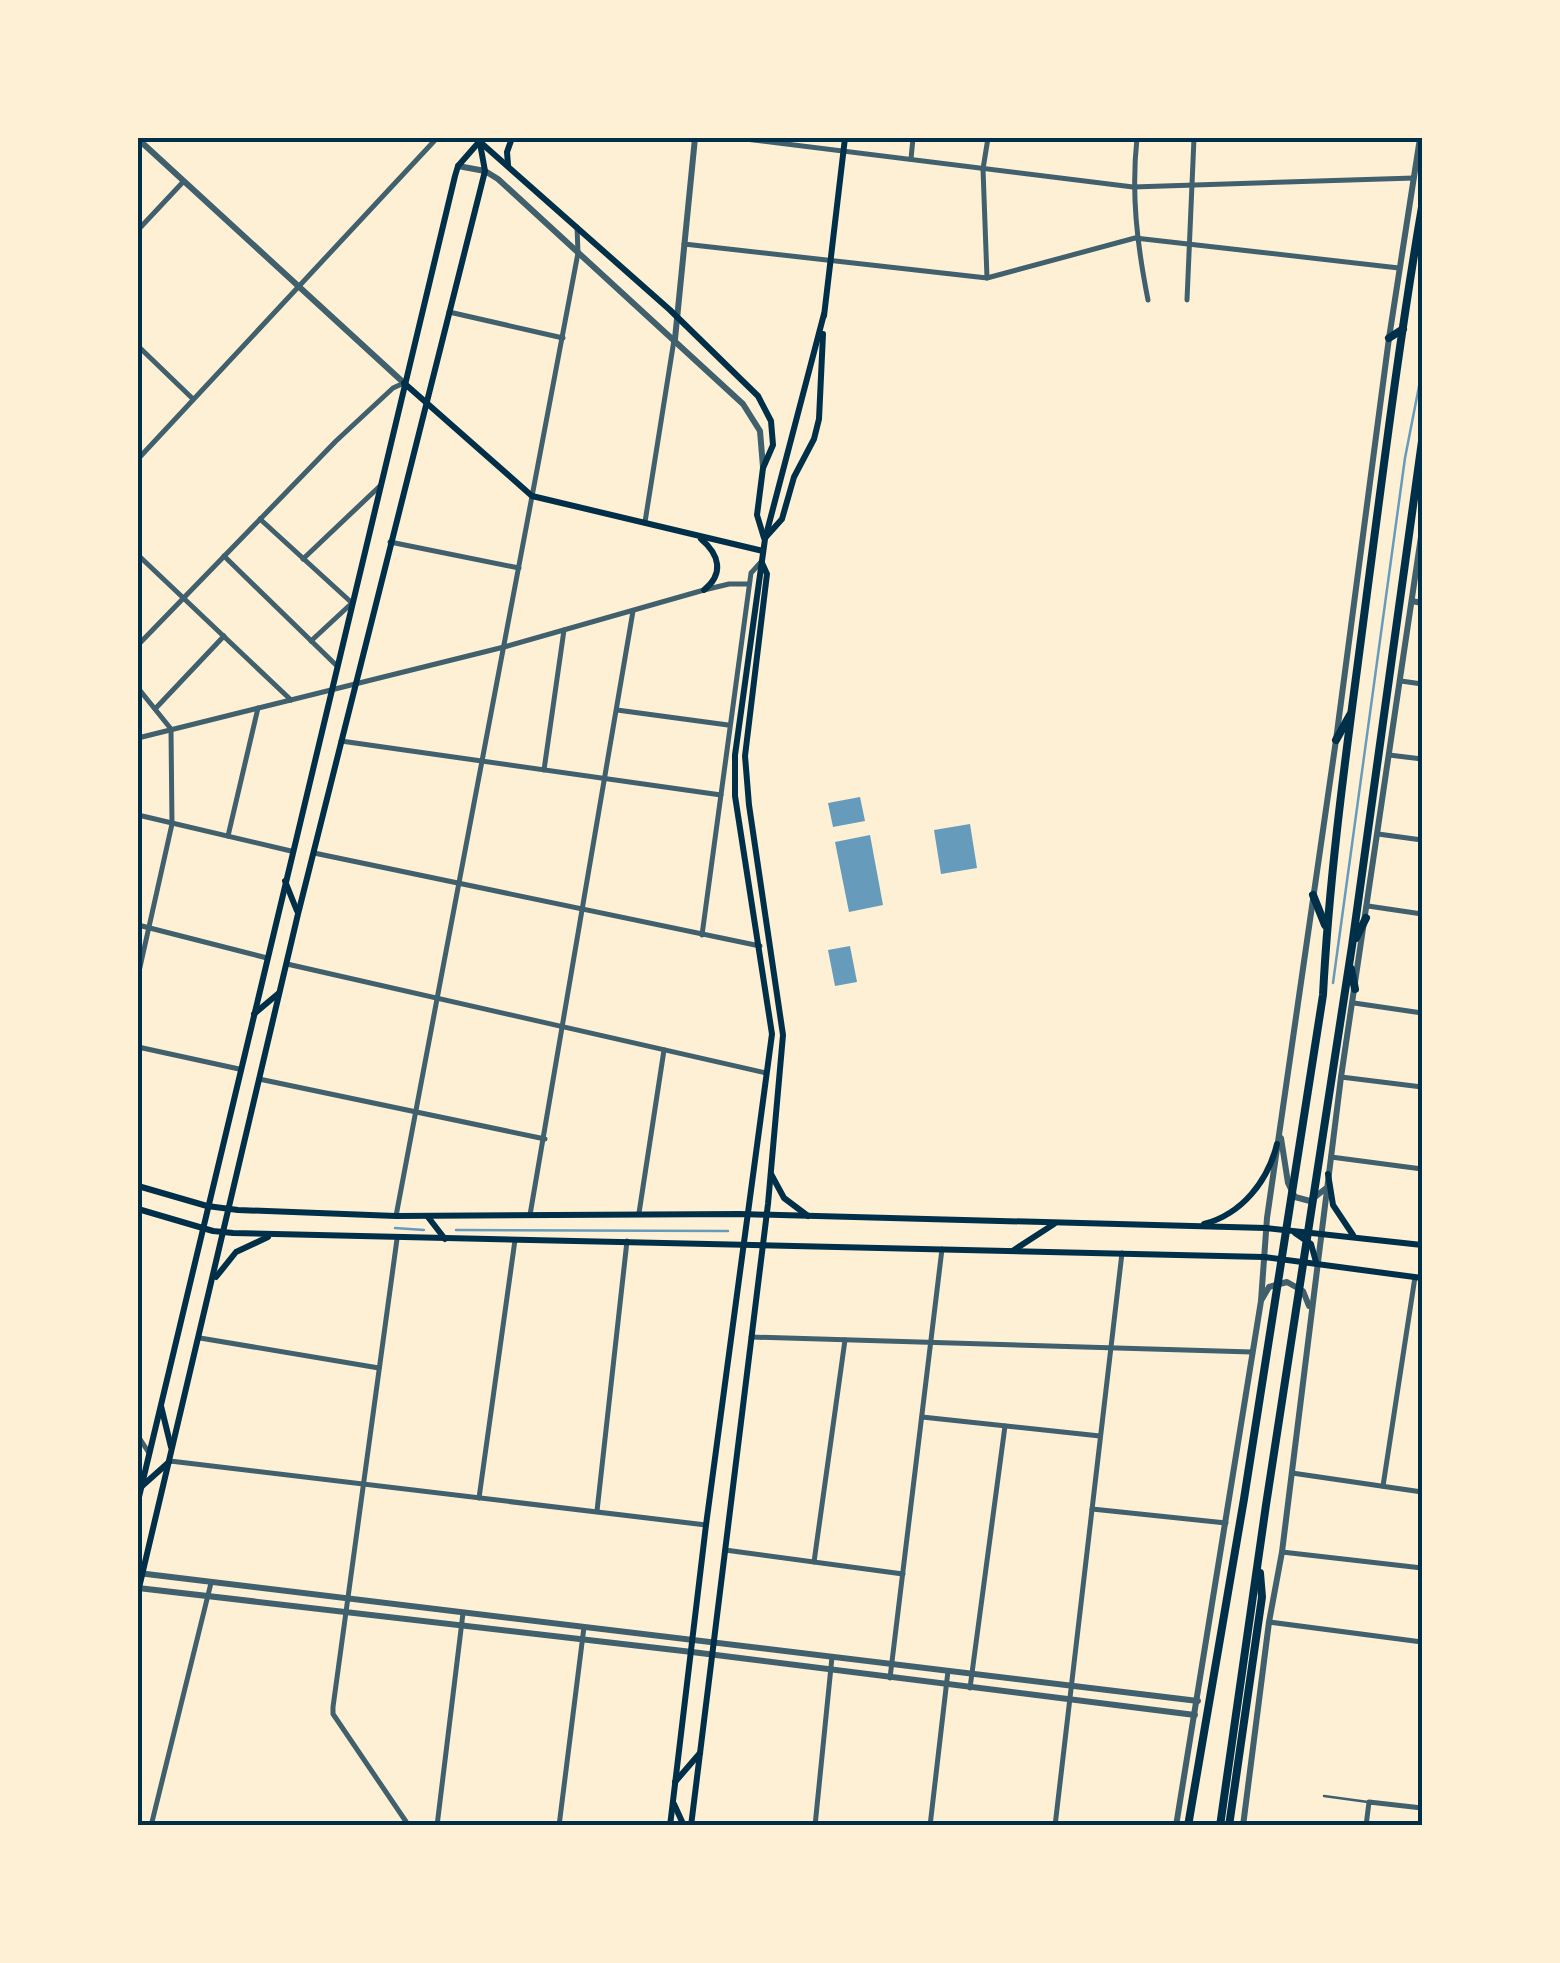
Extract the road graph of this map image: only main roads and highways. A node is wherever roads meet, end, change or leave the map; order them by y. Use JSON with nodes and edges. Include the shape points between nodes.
{"nodes":[{"id":1,"x":512,"y":138,"type":"edge"},
{"id":2,"x":845,"y":138,"type":"edge"},
{"id":3,"x":478,"y":139,"type":"edge"},
{"id":4,"x":508,"y":167,"type":"junction"},
{"id":5,"x":1422,"y":208,"type":"edge"},
{"id":6,"x":824,"y":314,"type":"junction"},
{"id":7,"x":1402,"y":329,"type":"junction"},
{"id":8,"x":1399,"y":352,"type":"junction"},
{"id":9,"x":404,"y":383,"type":"junction"},
{"id":10,"x":424,"y":402,"type":"junction"},
{"id":11,"x":1422,"y":441,"type":"edge"},
{"id":12,"x":700,"y":538,"type":"junction"},
{"id":13,"x":764,"y":539,"type":"junction"},
{"id":14,"x":763,"y":552,"type":"junction"},
{"id":15,"x":761,"y":562,"type":"junction"},
{"id":16,"x":704,"y":590,"type":"road end"},
{"id":17,"x":1352,"y":711,"type":"junction"},
{"id":18,"x":1336,"y":740,"type":"road end"},
{"id":19,"x":753,"y":836,"type":"junction"},
{"id":20,"x":744,"y":848,"type":"junction"},
{"id":21,"x":284,"y":879,"type":"junction"},
{"id":22,"x":1313,"y":895,"type":"road end"},
{"id":23,"x":298,"y":914,"type":"junction"},
{"id":24,"x":1366,"y":918,"type":"road end"},
{"id":25,"x":1326,"y":929,"type":"junction"},
{"id":26,"x":1352,"y":946,"type":"junction"},
{"id":27,"x":1350,"y":962,"type":"junction"},
{"id":28,"x":1356,"y":989,"type":"road end"},
{"id":29,"x":280,"y":992,"type":"junction"},
{"id":30,"x":252,"y":1016,"type":"junction"},
{"id":31,"x":1277,"y":1144,"type":"road end"},
{"id":32,"x":770,"y":1170,"type":"junction"},
{"id":33,"x":1328,"y":1174,"type":"road end"},
{"id":34,"x":138,"y":1186,"type":"edge"},
{"id":35,"x":207,"y":1206,"type":"junction"},
{"id":36,"x":138,"y":1209,"type":"edge"},
{"id":37,"x":229,"y":1210,"type":"junction"},
{"id":38,"x":750,"y":1214,"type":"junction"},
{"id":39,"x":766,"y":1215,"type":"junction"},
{"id":40,"x":428,"y":1216,"type":"junction"},
{"id":41,"x":809,"y":1217,"type":"junction"},
{"id":42,"x":1055,"y":1223,"type":"junction"},
{"id":43,"x":1194,"y":1226,"type":"junction"},
{"id":44,"x":202,"y":1228,"type":"junction"},
{"id":45,"x":1287,"y":1230,"type":"junction"},
{"id":46,"x":224,"y":1232,"type":"junction"},
{"id":47,"x":284,"y":1236,"type":"junction"},
{"id":48,"x":1354,"y":1236,"type":"junction"},
{"id":49,"x":446,"y":1240,"type":"junction"},
{"id":50,"x":745,"y":1243,"type":"junction"},
{"id":51,"x":762,"y":1244,"type":"junction"},
{"id":52,"x":1422,"y":1245,"type":"edge"},
{"id":53,"x":1013,"y":1250,"type":"junction"},
{"id":54,"x":1316,"y":1262,"type":"junction"},
{"id":55,"x":1419,"y":1278,"type":"edge"},
{"id":56,"x":212,"y":1284,"type":"junction"},
{"id":57,"x":160,"y":1404,"type":"junction"},
{"id":58,"x":172,"y":1450,"type":"junction"},
{"id":59,"x":170,"y":1461,"type":"junction"},
{"id":60,"x":140,"y":1488,"type":"junction"},
{"id":61,"x":138,"y":1501,"type":"edge"},
{"id":62,"x":1259,"y":1558,"type":"junction"},
{"id":63,"x":1219,"y":1563,"type":"road end"},
{"id":64,"x":1231,"y":1564,"type":"junction"},
{"id":65,"x":140,"y":1574,"type":"edge"},
{"id":66,"x":138,"y":1590,"type":"edge"},
{"id":67,"x":700,"y":1753,"type":"junction"},
{"id":68,"x":674,"y":1783,"type":"junction"},
{"id":69,"x":673,"y":1803,"type":"junction"},
{"id":70,"x":670,"y":1826,"type":"edge"},
{"id":71,"x":688,"y":1826,"type":"edge"},
{"id":72,"x":1188,"y":1826,"type":"edge"},
{"id":73,"x":1220,"y":1826,"type":"edge"},
{"id":74,"x":1229,"y":1826,"type":"edge"}],
"edges":[{"from":1,"to":4,"type":"main road"},
{"from":2,"to":6,"type":"main road"},
{"from":3,"to":4,"type":"main road"},
{"from":3,"to":9,"type":"main road","via":[[458,166]]},
{"from":3,"to":10,"type":"main road","via":[[484,171]]},
{"from":4,"to":13,"type":"main road","via":[[677,316],[767,409],[772,445],[757,515]]},
{"from":5,"to":7,"type":"main road"},
{"from":6,"to":13,"type":"main road"},
{"from":6,"to":13,"type":"main road","via":[[814,439],[782,520]]},
{"from":7,"to":8,"type":"main road"},
{"from":7,"to":8,"type":"main road","via":[[1388,339]]},
{"from":8,"to":17,"type":"main road"},
{"from":9,"to":10,"type":"main road"},
{"from":9,"to":21,"type":"main road"},
{"from":10,"to":12,"type":"main road","via":[[532,496]]},
{"from":10,"to":23,"type":"main road"},
{"from":11,"to":26,"type":"main road"},
{"from":12,"to":14,"type":"main road"},
{"from":12,"to":16,"type":"main road","via":[[718,566]]},
{"from":13,"to":14,"type":"main road"},
{"from":14,"to":15,"type":"main road"},
{"from":15,"to":19,"type":"main road","via":[[767,574],[745,756]]},
{"from":15,"to":20,"type":"main road","via":[[735,754]]},
{"from":17,"to":18,"type":"main road"},
{"from":17,"to":25,"type":"main road"},
{"from":19,"to":20,"type":"main road"},
{"from":19,"to":32,"type":"main road","via":[[784,1021]]},
{"from":20,"to":38,"type":"main road","via":[[772,1021]]},
{"from":21,"to":23,"type":"main road"},
{"from":21,"to":30,"type":"main road"},
{"from":22,"to":25,"type":"main road"},
{"from":23,"to":29,"type":"main road"},
{"from":24,"to":26,"type":"main road"},
{"from":25,"to":64,"type":"main road","via":[[1323,995]]},
{"from":26,"to":27,"type":"main road"},
{"from":27,"to":28,"type":"main road"},
{"from":27,"to":62,"type":"main road"},
{"from":29,"to":30,"type":"main road"},
{"from":29,"to":37,"type":"main road"},
{"from":30,"to":35,"type":"main road"},
{"from":31,"to":43,"type":"main road","via":[[1265,1176],[1244,1202]]},
{"from":32,"to":39,"type":"main road"},
{"from":32,"to":41,"type":"main road","via":[[784,1198]]},
{"from":33,"to":48,"type":"main road","via":[[1333,1205]]},
{"from":34,"to":35,"type":"main road"},
{"from":35,"to":37,"type":"main road"},
{"from":35,"to":44,"type":"main road"},
{"from":36,"to":44,"type":"main road"},
{"from":37,"to":40,"type":"main road"},
{"from":37,"to":46,"type":"main road"},
{"from":38,"to":39,"type":"main road"},
{"from":38,"to":40,"type":"main road"},
{"from":38,"to":50,"type":"main road"},
{"from":39,"to":41,"type":"main road"},
{"from":39,"to":51,"type":"main road"},
{"from":40,"to":49,"type":"main road"},
{"from":41,"to":42,"type":"main road"},
{"from":42,"to":43,"type":"main road"},
{"from":42,"to":53,"type":"main road"},
{"from":43,"to":45,"type":"main road"},
{"from":44,"to":46,"type":"main road"},
{"from":44,"to":57,"type":"main road"},
{"from":45,"to":48,"type":"main road"},
{"from":45,"to":54,"type":"main road","via":[[1304,1237]]},
{"from":46,"to":47,"type":"main road"},
{"from":46,"to":56,"type":"main road"},
{"from":47,"to":49,"type":"main road"},
{"from":47,"to":56,"type":"main road","via":[[236,1252]]},
{"from":48,"to":52,"type":"main road"},
{"from":49,"to":50,"type":"main road"},
{"from":50,"to":51,"type":"main road"},
{"from":50,"to":68,"type":"main road"},
{"from":51,"to":53,"type":"main road"},
{"from":51,"to":67,"type":"main road"},
{"from":53,"to":54,"type":"main road"},
{"from":54,"to":55,"type":"main road"},
{"from":56,"to":58,"type":"main road"},
{"from":57,"to":58,"type":"main road"},
{"from":57,"to":60,"type":"main road"},
{"from":58,"to":59,"type":"main road"},
{"from":59,"to":60,"type":"main road"},
{"from":59,"to":65,"type":"main road"},
{"from":60,"to":61,"type":"main road"},
{"from":62,"to":73,"type":"main road"},
{"from":62,"to":74,"type":"main road","via":[[1262,1598]]},
{"from":63,"to":64,"type":"main road"},
{"from":64,"to":72,"type":"main road"},
{"from":65,"to":66,"type":"main road"},
{"from":67,"to":68,"type":"main road"},
{"from":67,"to":71,"type":"main road"},
{"from":68,"to":69,"type":"main road"},
{"from":69,"to":70,"type":"main road"},
{"from":69,"to":71,"type":"main road"}]}
